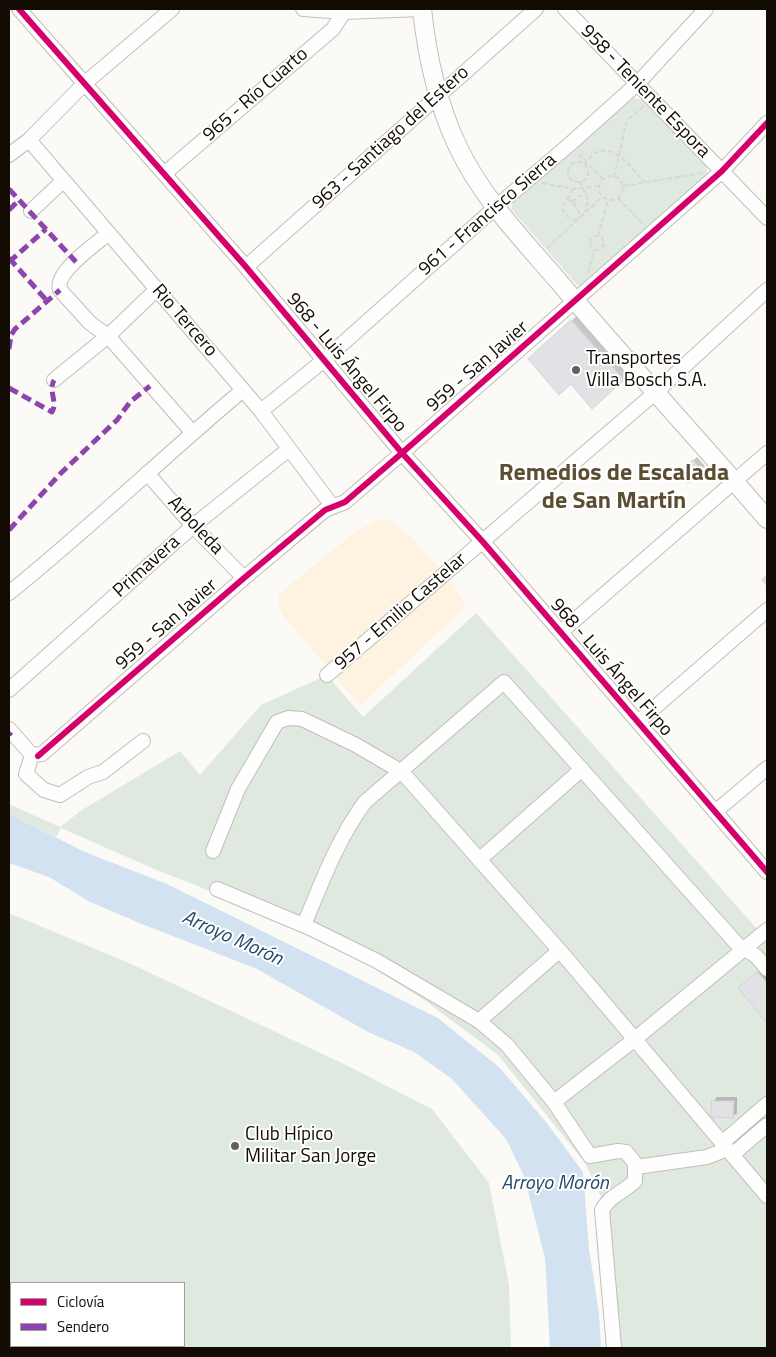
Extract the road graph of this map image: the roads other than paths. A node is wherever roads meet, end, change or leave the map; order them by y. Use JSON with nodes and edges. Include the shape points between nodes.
{"nodes":[{"id":1,"x":19,"y":9,"type":"edge"},
{"id":2,"x":172,"y":9,"type":"edge"},
{"id":3,"x":303,"y":9,"type":"edge"},
{"id":4,"x":422,"y":9,"type":"edge"},
{"id":5,"x":536,"y":9,"type":"edge"},
{"id":6,"x":565,"y":9,"type":"edge"},
{"id":7,"x":706,"y":9,"type":"edge"},
{"id":8,"x":344,"y":12,"type":"junction"},
{"id":9,"x":84,"y":84,"type":"junction"},
{"id":10,"x":638,"y":84,"type":"junction"},
{"id":11,"x":438,"y":96,"type":"junction"},
{"id":12,"x":767,"y":123,"type":"edge"},
{"id":13,"x":29,"y":140,"type":"junction"},
{"id":14,"x":9,"y":155,"type":"edge"},
{"id":15,"x":719,"y":167,"type":"junction"},
{"id":16,"x":164,"y":174,"type":"junction"},
{"id":17,"x":63,"y":181,"type":"junction"},
{"id":18,"x":497,"y":206,"type":"junction"},
{"id":19,"x":30,"y":211,"type":"dead end"},
{"id":20,"x":767,"y":218,"type":"edge"},
{"id":21,"x":109,"y":233,"type":"junction"},
{"id":22,"x":246,"y":267,"type":"junction"},
{"id":23,"x":157,"y":289,"type":"junction"},
{"id":24,"x":767,"y":290,"type":"edge"},
{"id":25,"x":576,"y":301,"type":"junction"},
{"id":26,"x":108,"y":336,"type":"junction"},
{"id":27,"x":323,"y":361,"type":"junction"},
{"id":28,"x":54,"y":380,"type":"dead end"},
{"id":29,"x":243,"y":390,"type":"junction"},
{"id":30,"x":656,"y":392,"type":"junction"},
{"id":31,"x":261,"y":411,"type":"junction"},
{"id":32,"x":192,"y":432,"type":"junction"},
{"id":33,"x":289,"y":449,"type":"junction"},
{"id":34,"x":402,"y":453,"type":"junction"},
{"id":35,"x":767,"y":454,"type":"edge"},
{"id":36,"x":148,"y":473,"type":"junction"},
{"id":37,"x":735,"y":482,"type":"junction"},
{"id":38,"x":333,"y":507,"type":"junction"},
{"id":39,"x":767,"y":519,"type":"edge"},
{"id":40,"x":193,"y":526,"type":"junction"},
{"id":41,"x":483,"y":542,"type":"junction"},
{"id":42,"x":244,"y":578,"type":"junction"},
{"id":43,"x":9,"y":592,"type":"edge"},
{"id":44,"x":767,"y":610,"type":"edge"},
{"id":45,"x":560,"y":632,"type":"junction"},
{"id":46,"x":327,"y":675,"type":"dead end"},
{"id":47,"x":9,"y":690,"type":"edge"},
{"id":48,"x":638,"y":722,"type":"junction"},
{"id":49,"x":9,"y":729,"type":"edge"},
{"id":50,"x":143,"y":741,"type":"dead end"},
{"id":51,"x":35,"y":756,"type":"junction"},
{"id":52,"x":767,"y":768,"type":"edge"},
{"id":53,"x":582,"y":769,"type":"junction"},
{"id":54,"x":402,"y":772,"type":"junction"},
{"id":55,"x":715,"y":812,"type":"junction"},
{"id":56,"x":213,"y":851,"type":"dead end"},
{"id":57,"x":479,"y":860,"type":"junction"},
{"id":58,"x":767,"y":872,"type":"edge"},
{"id":59,"x":216,"y":889,"type":"dead end"},
{"id":60,"x":304,"y":925,"type":"junction"},
{"id":61,"x":765,"y":932,"type":"edge"},
{"id":62,"x":744,"y":949,"type":"junction"},
{"id":63,"x":560,"y":951,"type":"junction"},
{"id":64,"x":767,"y":969,"type":"edge"},
{"id":65,"x":479,"y":1021,"type":"junction"},
{"id":66,"x":636,"y":1039,"type":"junction"},
{"id":67,"x":554,"y":1102,"type":"junction"},
{"id":68,"x":767,"y":1104,"type":"edge"},
{"id":69,"x":767,"y":1126,"type":"edge"},
{"id":70,"x":727,"y":1149,"type":"junction"},
{"id":71,"x":636,"y":1167,"type":"junction"},
{"id":72,"x":767,"y":1196,"type":"edge"},
{"id":73,"x":614,"y":1348,"type":"edge"}],
"edges":[{"from":1,"to":9,"type":"street","name":"968 - Luis Ángel Firpo"},
{"from":2,"to":9,"type":"street"},
{"from":3,"to":8,"type":"street"},
{"from":4,"to":8,"type":"street"},
{"from":4,"to":11,"type":"main road"},
{"from":5,"to":11,"type":"street","name":"963 - Santiago del Estero"},
{"from":6,"to":10,"type":"street","name":"958 - Teniente Espora"},
{"from":7,"to":10,"type":"street","name":"961 - Francisco Sierra"},
{"from":8,"to":16,"type":"street","name":"965 - Río Cuarto","via":[[333,29]]},
{"from":9,"to":13,"type":"street"},
{"from":9,"to":16,"type":"street","name":"968 - Luis Ángel Firpo"},
{"from":10,"to":15,"type":"street","name":"958 - Teniente Espora"},
{"from":10,"to":18,"type":"street","name":"961 - Francisco Sierra"},
{"from":11,"to":18,"type":"main road","via":[[458,148]]},
{"from":11,"to":22,"type":"street","name":"963 - Santiago del Estero"},
{"from":12,"to":15,"type":"street","name":"959 - San Javier"},
{"from":13,"to":14,"type":"street"},
{"from":13,"to":17,"type":"street","name":"Rio Tercero"},
{"from":15,"to":20,"type":"street","name":"958 - Teniente Espora"},
{"from":15,"to":25,"type":"street","name":"959 - San Javier"},
{"from":16,"to":22,"type":"street","name":"968 - Luis Ángel Firpo"},
{"from":17,"to":19,"type":"street"},
{"from":17,"to":21,"type":"street","name":"Rio Tercero"},
{"from":18,"to":25,"type":"main road"},
{"from":18,"to":27,"type":"street","name":"961 - Francisco Sierra"},
{"from":21,"to":23,"type":"street","name":"Rio Tercero"},
{"from":21,"to":26,"type":"street","via":[[66,270],[59,285],[90,323]]},
{"from":22,"to":27,"type":"street","name":"968 - Luis Ángel Firpo"},
{"from":23,"to":26,"type":"street"},
{"from":23,"to":29,"type":"street","name":"Rio Tercero"},
{"from":24,"to":30,"type":"street","name":"957 - Emilio Castelar"},
{"from":25,"to":30,"type":"main road"},
{"from":25,"to":34,"type":"street","name":"959 - San Javier"},
{"from":26,"to":28,"type":"street"},
{"from":26,"to":32,"type":"street"},
{"from":27,"to":31,"type":"street","name":"961 - Francisco Sierra"},
{"from":27,"to":34,"type":"street","name":"968 - Luis Ángel Firpo"},
{"from":29,"to":31,"type":"street","name":"Rio Tercero"},
{"from":29,"to":32,"type":"street"},
{"from":30,"to":37,"type":"main road"},
{"from":30,"to":41,"type":"street","name":"957 - Emilio Castelar"},
{"from":31,"to":33,"type":"street","name":"Rio Tercero"},
{"from":32,"to":36,"type":"street"},
{"from":33,"to":38,"type":"street","name":"Rio Tercero"},
{"from":33,"to":40,"type":"street","name":"Primavera"},
{"from":34,"to":38,"type":"street","name":"959 - San Javier","via":[[345,502]]},
{"from":34,"to":41,"type":"street","name":"968 - Luis Ángel Firpo"},
{"from":35,"to":37,"type":"street"},
{"from":36,"to":40,"type":"street","name":"Arboleda"},
{"from":36,"to":43,"type":"street","via":[[57,555]]},
{"from":37,"to":39,"type":"main road"},
{"from":37,"to":45,"type":"street"},
{"from":38,"to":42,"type":"street","name":"959 - San Javier"},
{"from":40,"to":42,"type":"street","name":"Arboleda"},
{"from":40,"to":47,"type":"street","name":"Primavera"},
{"from":41,"to":45,"type":"street","name":"968 - Luis Ángel Firpo"},
{"from":41,"to":46,"type":"street","name":"957 - Emilio Castelar"},
{"from":42,"to":51,"type":"street","name":"959 - San Javier"},
{"from":44,"to":48,"type":"street"},
{"from":45,"to":48,"type":"street","name":"968 - Luis Ángel Firpo"},
{"from":48,"to":55,"type":"street","name":"968 - Luis Ángel Firpo"},
{"from":49,"to":51,"type":"street"},
{"from":50,"to":51,"type":"street","via":[[103,772],[60,795],[44,790],[26,774]]},
{"from":52,"to":55,"type":"street"},
{"from":53,"to":54,"type":"street","via":[[504,682]]},
{"from":53,"to":57,"type":"street"},
{"from":53,"to":62,"type":"street"},
{"from":54,"to":56,"type":"street","via":[[310,722],[288,718],[277,722],[238,789]]},
{"from":54,"to":57,"type":"street"},
{"from":54,"to":60,"type":"street","via":[[357,812]]},
{"from":55,"to":58,"type":"street","name":"968 - Luis Ángel Firpo"},
{"from":57,"to":63,"type":"street"},
{"from":59,"to":60,"type":"street"},
{"from":60,"to":65,"type":"street","via":[[377,961]]},
{"from":61,"to":62,"type":"street"},
{"from":62,"to":64,"type":"street","via":[[756,956]]},
{"from":62,"to":66,"type":"street"},
{"from":63,"to":65,"type":"street"},
{"from":63,"to":66,"type":"street"},
{"from":65,"to":67,"type":"street","via":[[506,1045]]},
{"from":66,"to":67,"type":"street"},
{"from":66,"to":70,"type":"street"},
{"from":67,"to":71,"type":"street","via":[[590,1156],[626,1152]]},
{"from":68,"to":70,"type":"street"},
{"from":69,"to":70,"type":"street"},
{"from":70,"to":71,"type":"street","via":[[707,1156]]},
{"from":70,"to":72,"type":"street"},
{"from":71,"to":73,"type":"street","via":[[635,1181],[606,1202],[602,1210]]}]}
